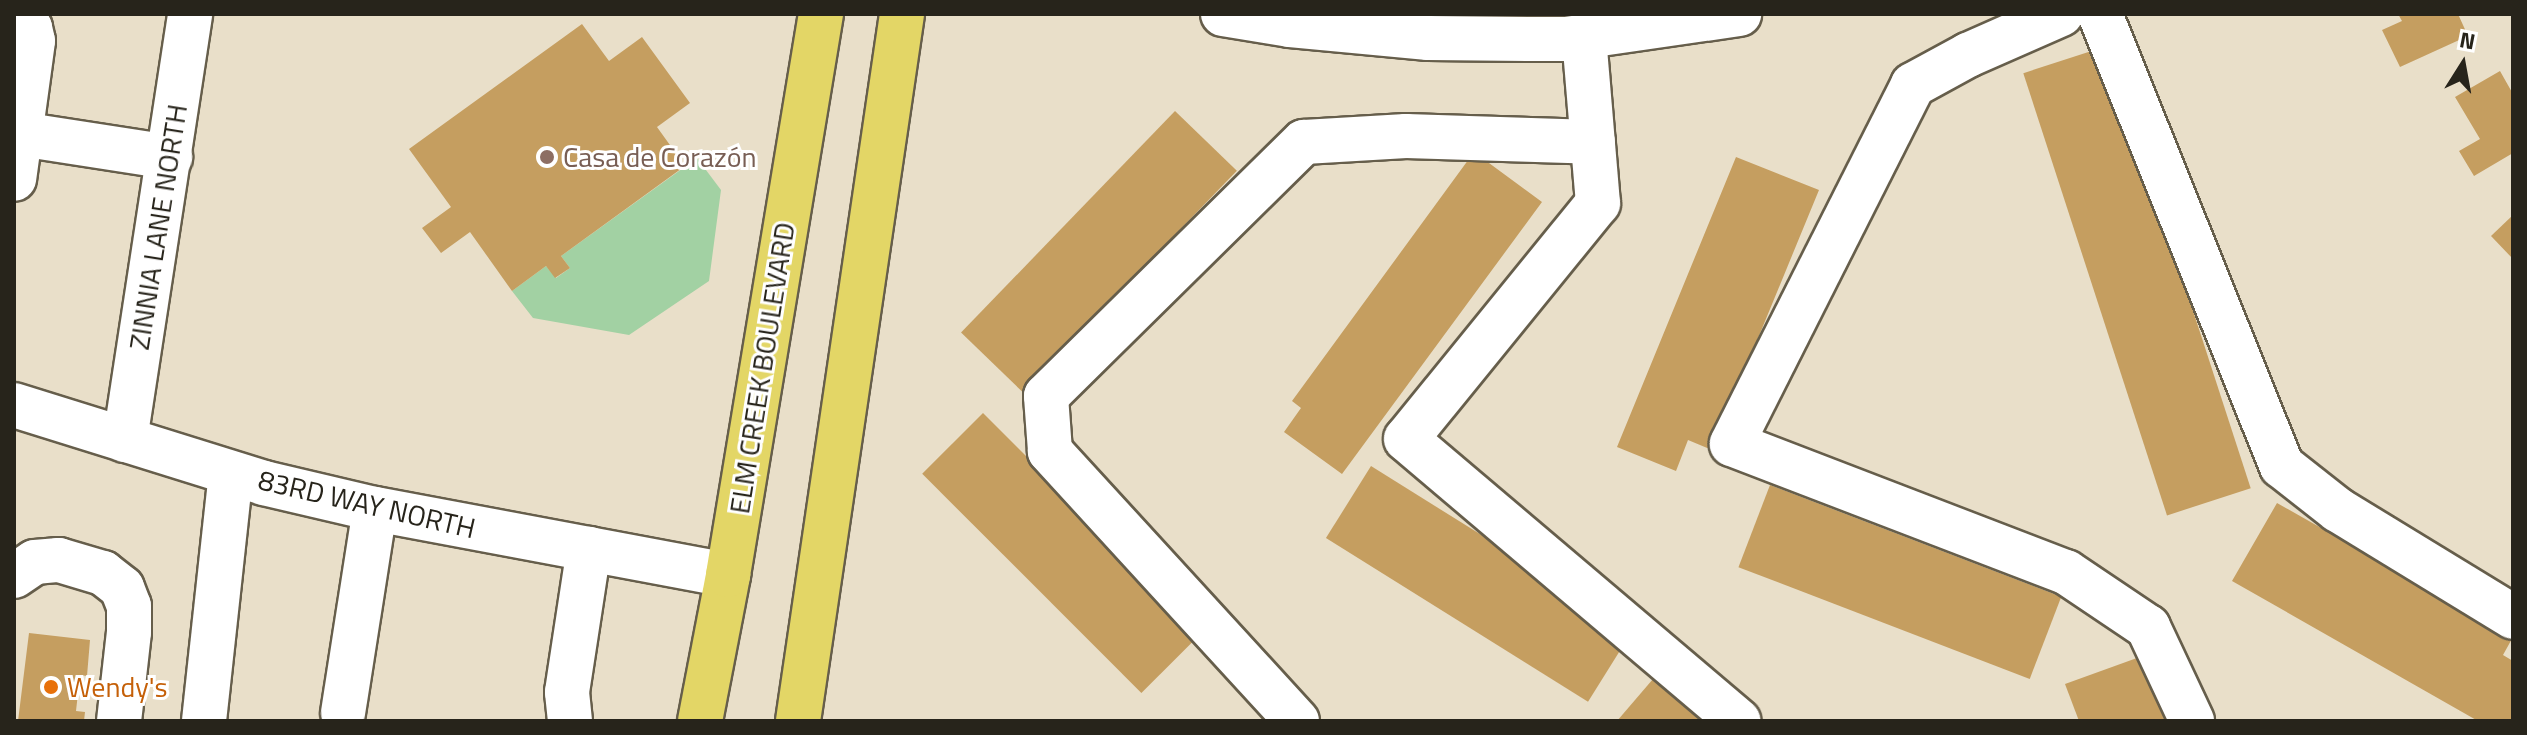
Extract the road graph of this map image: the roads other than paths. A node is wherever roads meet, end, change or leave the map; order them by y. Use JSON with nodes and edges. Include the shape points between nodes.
{"nodes":[{"id":1,"x":190,"y":14,"type":"edge"},
{"id":2,"x":821,"y":14,"type":"edge"},
{"id":3,"x":902,"y":14,"type":"edge"},
{"id":4,"x":1223,"y":14,"type":"edge"},
{"id":5,"x":1739,"y":14,"type":"edge"},
{"id":6,"x":2061,"y":14,"type":"edge"},
{"id":7,"x":2100,"y":14,"type":"edge"},
{"id":8,"x":14,"y":18,"type":"edge"},
{"id":9,"x":1530,"y":27,"type":"edge"},
{"id":10,"x":1584,"y":37,"type":"junction"},
{"id":11,"x":21,"y":134,"type":"junction"},
{"id":12,"x":1593,"y":142,"type":"junction"},
{"id":13,"x":170,"y":157,"type":"junction"},
{"id":14,"x":14,"y":179,"type":"edge"},
{"id":15,"x":14,"y":405,"type":"edge"},
{"id":16,"x":125,"y":440,"type":"junction"},
{"id":17,"x":231,"y":473,"type":"junction"},
{"id":18,"x":375,"y":509,"type":"junction"},
{"id":19,"x":589,"y":549,"type":"junction"},
{"id":20,"x":728,"y":575,"type":"junction"},
{"id":21,"x":14,"y":576,"type":"edge"},
{"id":22,"x":2513,"y":617,"type":"edge"},
{"id":23,"x":340,"y":718,"type":"edge"},
{"id":24,"x":119,"y":721,"type":"edge"},
{"id":25,"x":204,"y":721,"type":"edge"},
{"id":26,"x":570,"y":721,"type":"edge"},
{"id":27,"x":700,"y":721,"type":"edge"},
{"id":28,"x":798,"y":721,"type":"edge"},
{"id":29,"x":1297,"y":721,"type":"edge"},
{"id":30,"x":1739,"y":721,"type":"edge"},
{"id":31,"x":2192,"y":721,"type":"edge"}],
"edges":[{"from":1,"to":13,"type":"street","name":"ZINNIA LANE NORTH"},
{"from":2,"to":20,"type":"main road","name":"ELM CREEK BOULEVARD"},
{"from":3,"to":28,"type":"main road"},
{"from":4,"to":9,"type":"street","via":[[1428,38]]},
{"from":5,"to":10,"type":"street"},
{"from":6,"to":31,"type":"street","via":[[1913,85],[1732,444],[2066,572],[2148,627]]},
{"from":7,"to":22,"type":"street","via":[[2282,466],[2338,510]]},
{"from":8,"to":11,"type":"street","via":[[30,28],[33,41]]},
{"from":9,"to":10,"type":"street"},
{"from":10,"to":12,"type":"street"},
{"from":11,"to":13,"type":"street"},
{"from":11,"to":14,"type":"street"},
{"from":12,"to":29,"type":"street","via":[[1406,136],[1304,142],[1046,396],[1050,451]]},
{"from":12,"to":30,"type":"street","via":[[1598,203],[1406,439]]},
{"from":13,"to":16,"type":"street","name":"ZINNIA LANE NORTH"},
{"from":15,"to":16,"type":"street","name":"83RD WAY NORTH"},
{"from":16,"to":17,"type":"street","name":"83RD WAY NORTH"},
{"from":17,"to":18,"type":"street","name":"83RD WAY NORTH"},
{"from":17,"to":25,"type":"street"},
{"from":18,"to":19,"type":"street","name":"83RD WAY NORTH"},
{"from":18,"to":23,"type":"street"},
{"from":19,"to":20,"type":"street","name":"83RD WAY NORTH"},
{"from":19,"to":26,"type":"street","via":[[567,692]]},
{"from":20,"to":27,"type":"main road","name":"ELM CREEK BOULEVARD"},
{"from":21,"to":24,"type":"street","via":[[35,562],[59,560],[103,573],[122,588],[129,606],[129,632]]}]}
